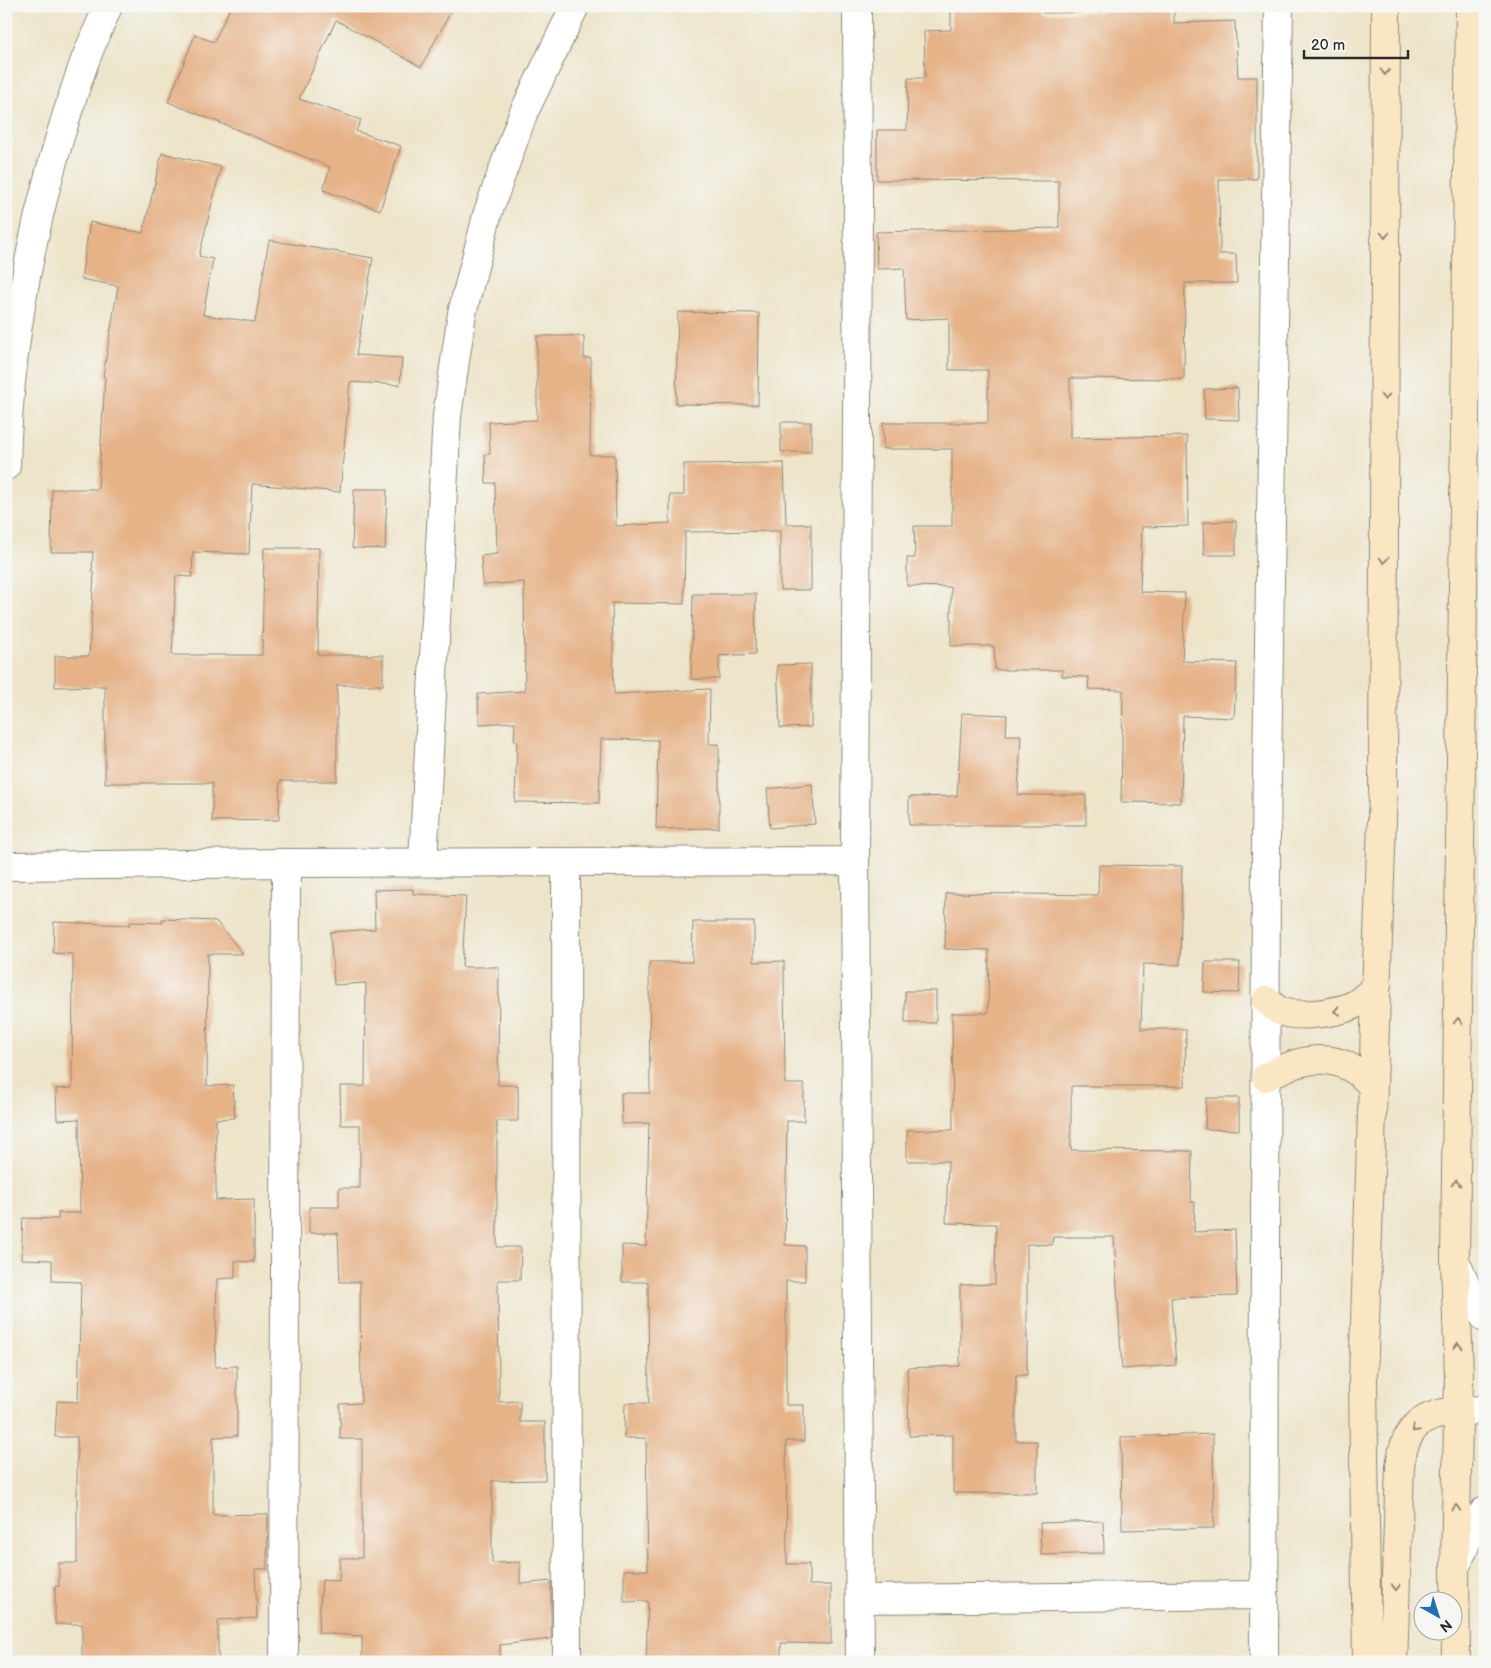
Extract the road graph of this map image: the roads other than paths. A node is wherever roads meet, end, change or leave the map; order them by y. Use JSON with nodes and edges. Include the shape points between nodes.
{"nodes":[{"id":1,"x":108,"y":6,"type":"edge"},
{"id":2,"x":575,"y":6,"type":"edge"},
{"id":3,"x":857,"y":6,"type":"edge"},
{"id":4,"x":1279,"y":6,"type":"edge"},
{"id":5,"x":1386,"y":6,"type":"edge"},
{"id":6,"x":1470,"y":6,"type":"edge"},
{"id":7,"x":6,"y":466,"type":"edge"},
{"id":8,"x":855,"y":861,"type":"junction"},
{"id":9,"x":286,"y":862,"type":"junction"},
{"id":10,"x":423,"y":862,"type":"junction"},
{"id":11,"x":566,"y":862,"type":"junction"},
{"id":12,"x":6,"y":866,"type":"edge"},
{"id":13,"x":1377,"y":985,"type":"junction"},
{"id":14,"x":1266,"y":1000,"type":"junction"},
{"id":15,"x":1266,"y":1077,"type":"junction"},
{"id":16,"x":1373,"y":1087,"type":"junction"},
{"id":17,"x":1455,"y":1260,"type":"junction"},
{"id":18,"x":1485,"y":1318,"type":"edge"},
{"id":19,"x":1471,"y":1411,"type":"edge"},
{"id":20,"x":1485,"y":1510,"type":"edge"},
{"id":21,"x":1455,"y":1568,"type":"junction"},
{"id":22,"x":1264,"y":1595,"type":"junction"},
{"id":23,"x":861,"y":1599,"type":"junction"},
{"id":24,"x":284,"y":1662,"type":"edge"},
{"id":25,"x":567,"y":1662,"type":"edge"},
{"id":26,"x":860,"y":1662,"type":"edge"},
{"id":27,"x":1264,"y":1662,"type":"edge"},
{"id":28,"x":1367,"y":1662,"type":"edge"},
{"id":29,"x":1394,"y":1662,"type":"edge"},
{"id":30,"x":1456,"y":1662,"type":"edge"}],
"edges":[{"from":1,"to":7,"type":"street","via":[[83,65],[46,181],[21,301],[7,422]]},
{"from":2,"to":10,"type":"street","via":[[523,114],[488,212],[462,313],[447,416]]},
{"from":3,"to":8,"type":"street"},
{"from":4,"to":14,"type":"street"},
{"from":5,"to":13,"type":"main road","one_way":true,"via":[[1383,790]]},
{"from":17,"to":6,"type":"main road","one_way":true},
{"from":8,"to":11,"type":"street"},
{"from":8,"to":23,"type":"street"},
{"from":9,"to":10,"type":"street"},
{"from":9,"to":12,"type":"street"},
{"from":9,"to":24,"type":"street"},
{"from":10,"to":11,"type":"street"},
{"from":11,"to":25,"type":"street"},
{"from":13,"to":14,"type":"main road","one_way":true,"via":[[1359,1003],[1324,1013],[1300,1014],[1279,1010]]},
{"from":13,"to":16,"type":"main road"},
{"from":14,"to":15,"type":"street"},
{"from":15,"to":16,"type":"main road","via":[[1284,1066],[1328,1059],[1350,1067]]},
{"from":15,"to":22,"type":"street"},
{"from":16,"to":28,"type":"main road","via":[[1364,1380]]},
{"from":17,"to":18,"type":"street","via":[[1469,1293]]},
{"from":19,"to":17,"type":"main road","one_way":true,"via":[[1459,1376]]},
{"from":21,"to":19,"type":"main road","one_way":true},
{"from":19,"to":29,"type":"main road","one_way":true,"via":[[1440,1413],[1424,1420],[1410,1432],[1402,1449]]},
{"from":20,"to":21,"type":"street","via":[[1473,1527]]},
{"from":21,"to":30,"type":"main road"},
{"from":22,"to":23,"type":"street"},
{"from":22,"to":27,"type":"street"},
{"from":23,"to":26,"type":"street"}]}
